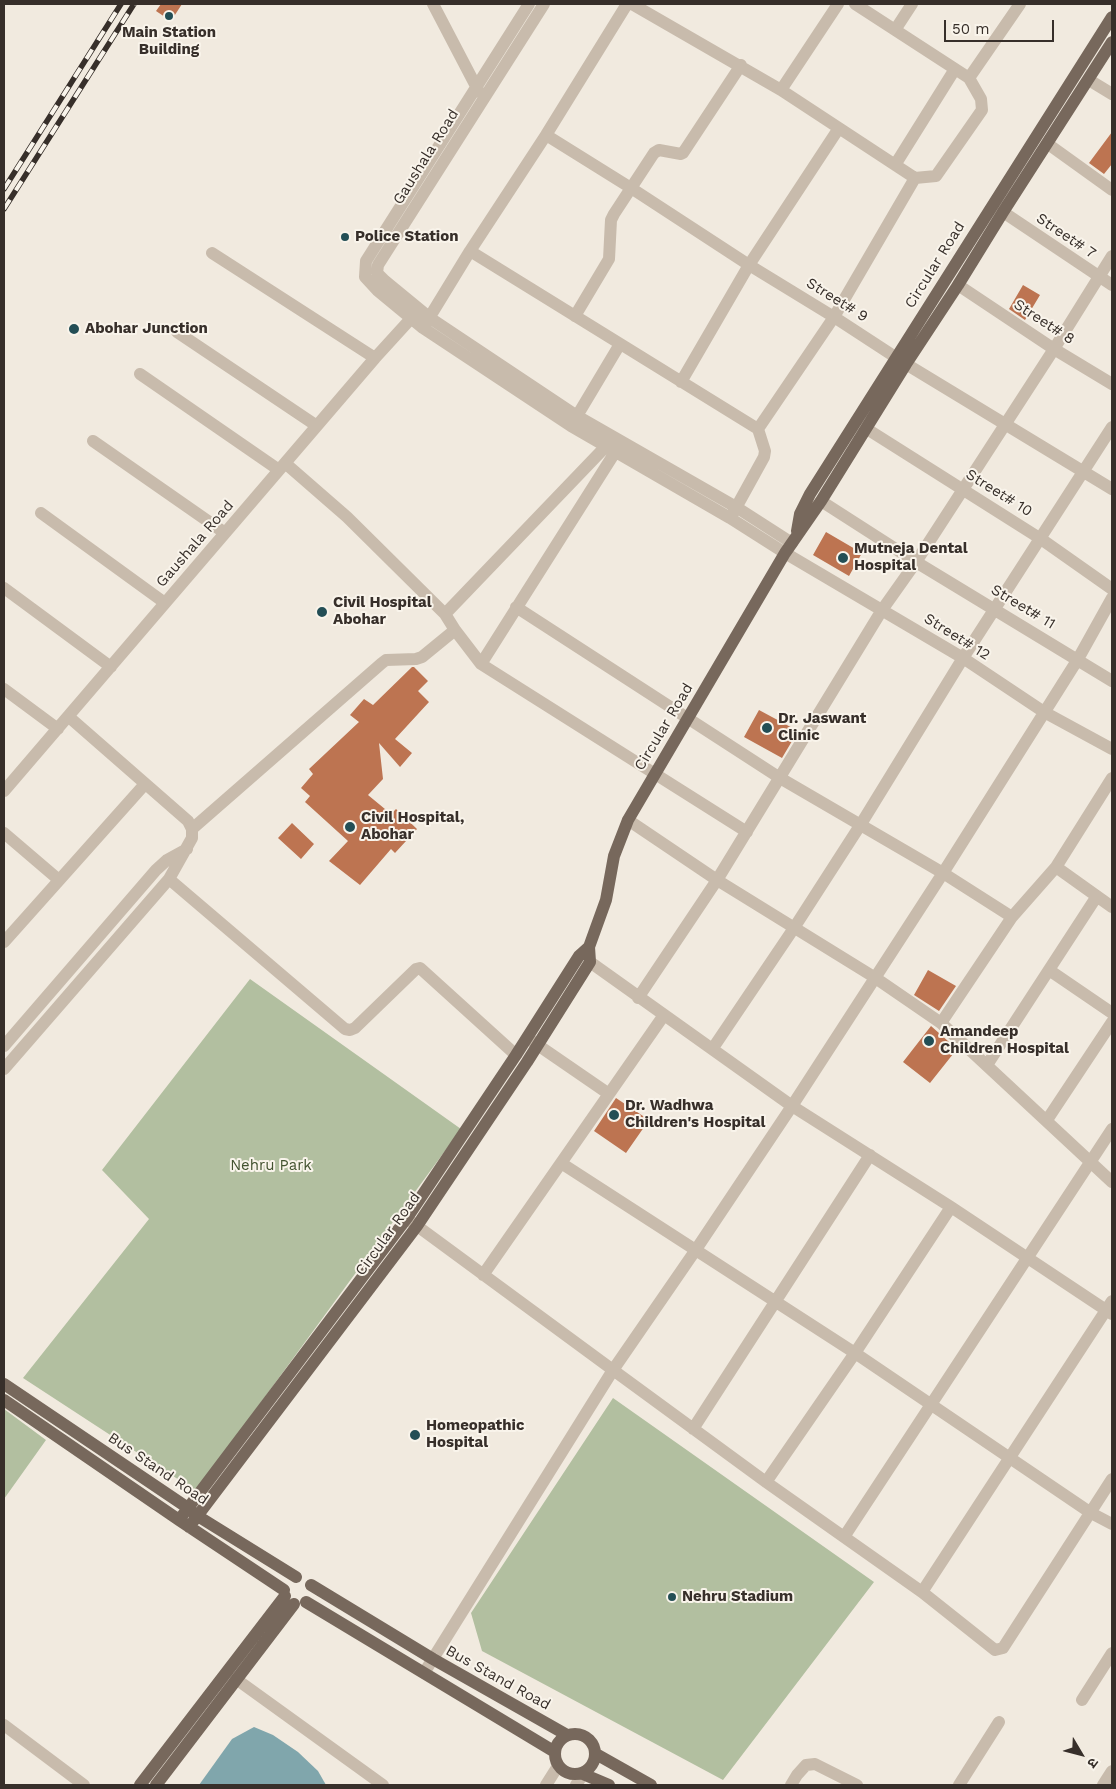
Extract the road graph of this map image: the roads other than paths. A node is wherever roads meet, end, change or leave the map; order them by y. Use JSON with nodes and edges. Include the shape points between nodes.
{"nodes":[{"id":1,"x":433,"y":4,"type":"edge"},
{"id":2,"x":627,"y":4,"type":"edge"},
{"id":3,"x":632,"y":4,"type":"edge"},
{"id":4,"x":838,"y":4,"type":"edge"},
{"id":5,"x":855,"y":4,"type":"edge"},
{"id":6,"x":912,"y":4,"type":"edge"},
{"id":7,"x":1020,"y":4,"type":"edge"},
{"id":8,"x":535,"y":5,"type":"edge"},
{"id":9,"x":1112,"y":17,"type":"edge"},
{"id":10,"x":895,"y":30,"type":"junction"},
{"id":11,"x":1112,"y":42,"type":"edge"},
{"id":12,"x":741,"y":66,"type":"junction"},
{"id":13,"x":955,"y":69,"type":"junction"},
{"id":14,"x":968,"y":78,"type":"junction"},
{"id":15,"x":1089,"y":80,"type":"junction"},
{"id":16,"x":781,"y":90,"type":"junction"},
{"id":17,"x":479,"y":93,"type":"junction"},
{"id":18,"x":1112,"y":94,"type":"edge"},
{"id":19,"x":839,"y":128,"type":"junction"},
{"id":20,"x":546,"y":135,"type":"junction"},
{"id":21,"x":1048,"y":144,"type":"junction"},
{"id":22,"x":895,"y":165,"type":"junction"},
{"id":23,"x":915,"y":178,"type":"junction"},
{"id":24,"x":631,"y":188,"type":"junction"},
{"id":25,"x":1112,"y":190,"type":"edge"},
{"id":26,"x":1003,"y":212,"type":"junction"},
{"id":27,"x":470,"y":251,"type":"junction"},
{"id":28,"x":212,"y":253,"type":"dead end"},
{"id":29,"x":1112,"y":256,"type":"edge"},
{"id":30,"x":749,"y":265,"type":"junction"},
{"id":31,"x":1099,"y":277,"type":"junction"},
{"id":32,"x":958,"y":285,"type":"junction"},
{"id":33,"x":1112,"y":285,"type":"edge"},
{"id":34,"x":415,"y":313,"type":"junction"},
{"id":35,"x":575,"y":316,"type":"junction"},
{"id":36,"x":834,"y":317,"type":"junction"},
{"id":37,"x":426,"y":323,"type":"junction"},
{"id":38,"x":177,"y":332,"type":"dead end"},
{"id":39,"x":620,"y":344,"type":"junction"},
{"id":40,"x":1054,"y":349,"type":"junction"},
{"id":41,"x":375,"y":358,"type":"junction"},
{"id":42,"x":901,"y":361,"type":"junction"},
{"id":43,"x":140,"y":374,"type":"dead end"},
{"id":44,"x":681,"y":382,"type":"junction"},
{"id":45,"x":1112,"y":384,"type":"edge"},
{"id":46,"x":574,"y":421,"type":"junction"},
{"id":47,"x":1006,"y":424,"type":"junction"},
{"id":48,"x":317,"y":426,"type":"junction"},
{"id":49,"x":1112,"y":427,"type":"edge"},
{"id":50,"x":867,"y":428,"type":"junction"},
{"id":51,"x":758,"y":429,"type":"junction"},
{"id":52,"x":93,"y":441,"type":"dead end"},
{"id":53,"x":614,"y":445,"type":"junction"},
{"id":54,"x":282,"y":467,"type":"junction"},
{"id":55,"x":1083,"y":471,"type":"junction"},
{"id":56,"x":963,"y":489,"type":"junction"},
{"id":57,"x":1112,"y":490,"type":"edge"},
{"id":58,"x":821,"y":501,"type":"junction"},
{"id":59,"x":42,"y":513,"type":"dead end"},
{"id":60,"x":733,"y":513,"type":"junction"},
{"id":61,"x":226,"y":533,"type":"junction"},
{"id":62,"x":1041,"y":539,"type":"junction"},
{"id":63,"x":791,"y":544,"type":"junction"},
{"id":64,"x":916,"y":562,"type":"junction"},
{"id":65,"x":4,"y":588,"type":"edge"},
{"id":66,"x":1112,"y":588,"type":"edge"},
{"id":67,"x":1112,"y":598,"type":"edge"},
{"id":68,"x":166,"y":603,"type":"junction"},
{"id":69,"x":516,"y":607,"type":"junction"},
{"id":70,"x":996,"y":609,"type":"junction"},
{"id":71,"x":882,"y":610,"type":"junction"},
{"id":72,"x":444,"y":614,"type":"junction"},
{"id":73,"x":455,"y":630,"type":"junction"},
{"id":74,"x":963,"y":658,"type":"junction"},
{"id":75,"x":1078,"y":660,"type":"junction"},
{"id":76,"x":481,"y":664,"type":"junction"},
{"id":77,"x":111,"y":667,"type":"junction"},
{"id":78,"x":1112,"y":681,"type":"edge"},
{"id":79,"x":4,"y":689,"type":"edge"},
{"id":80,"x":1044,"y":712,"type":"junction"},
{"id":81,"x":68,"y":717,"type":"junction"},
{"id":82,"x":688,"y":719,"type":"junction"},
{"id":83,"x":58,"y":729,"type":"junction"},
{"id":84,"x":1112,"y":750,"type":"edge"},
{"id":85,"x":655,"y":775,"type":"junction"},
{"id":86,"x":780,"y":778,"type":"junction"},
{"id":87,"x":1112,"y":778,"type":"edge"},
{"id":88,"x":145,"y":784,"type":"junction"},
{"id":89,"x":4,"y":791,"type":"edge"},
{"id":90,"x":628,"y":820,"type":"junction"},
{"id":91,"x":861,"y":824,"type":"junction"},
{"id":92,"x":192,"y":829,"type":"junction"},
{"id":93,"x":747,"y":832,"type":"junction"},
{"id":94,"x":4,"y":833,"type":"edge"},
{"id":95,"x":187,"y":849,"type":"junction"},
{"id":96,"x":1056,"y":867,"type":"junction"},
{"id":97,"x":943,"y":873,"type":"junction"},
{"id":98,"x":59,"y":880,"type":"junction"},
{"id":99,"x":169,"y":880,"type":"junction"},
{"id":100,"x":717,"y":880,"type":"junction"},
{"id":101,"x":1097,"y":896,"type":"junction"},
{"id":102,"x":1112,"y":907,"type":"edge"},
{"id":103,"x":1012,"y":916,"type":"junction"},
{"id":104,"x":794,"y":928,"type":"junction"},
{"id":105,"x":4,"y":942,"type":"edge"},
{"id":106,"x":589,"y":947,"type":"junction"},
{"id":107,"x":590,"y":962,"type":"junction"},
{"id":108,"x":1049,"y":970,"type":"junction"},
{"id":109,"x":874,"y":977,"type":"junction"},
{"id":110,"x":638,"y":998,"type":"junction"},
{"id":111,"x":1112,"y":1013,"type":"edge"},
{"id":112,"x":664,"y":1015,"type":"junction"},
{"id":113,"x":1112,"y":1022,"type":"edge"},
{"id":114,"x":941,"y":1023,"type":"junction"},
{"id":115,"x":527,"y":1037,"type":"junction"},
{"id":116,"x":538,"y":1044,"type":"junction"},
{"id":117,"x":4,"y":1046,"type":"edge"},
{"id":118,"x":712,"y":1048,"type":"junction"},
{"id":119,"x":516,"y":1055,"type":"junction"},
{"id":120,"x":987,"y":1065,"type":"junction"},
{"id":121,"x":4,"y":1069,"type":"edge"},
{"id":122,"x":609,"y":1094,"type":"junction"},
{"id":123,"x":792,"y":1106,"type":"junction"},
{"id":124,"x":1047,"y":1120,"type":"junction"},
{"id":125,"x":1112,"y":1129,"type":"edge"},
{"id":126,"x":870,"y":1155,"type":"junction"},
{"id":127,"x":1091,"y":1162,"type":"junction"},
{"id":128,"x":561,"y":1163,"type":"junction"},
{"id":129,"x":1112,"y":1182,"type":"edge"},
{"id":130,"x":951,"y":1207,"type":"junction"},
{"id":131,"x":412,"y":1222,"type":"junction"},
{"id":132,"x":695,"y":1251,"type":"junction"},
{"id":133,"x":1028,"y":1258,"type":"junction"},
{"id":134,"x":483,"y":1275,"type":"junction"},
{"id":135,"x":774,"y":1300,"type":"junction"},
{"id":136,"x":1110,"y":1309,"type":"edge"},
{"id":137,"x":855,"y":1353,"type":"junction"},
{"id":138,"x":613,"y":1370,"type":"junction"},
{"id":139,"x":4,"y":1384,"type":"edge"},
{"id":140,"x":4,"y":1400,"type":"edge"},
{"id":141,"x":931,"y":1404,"type":"junction"},
{"id":142,"x":693,"y":1429,"type":"junction"},
{"id":143,"x":1010,"y":1458,"type":"junction"},
{"id":144,"x":1112,"y":1479,"type":"edge"},
{"id":145,"x":766,"y":1482,"type":"junction"},
{"id":146,"x":192,"y":1512,"type":"junction"},
{"id":147,"x":1091,"y":1513,"type":"junction"},
{"id":148,"x":184,"y":1524,"type":"junction"},
{"id":149,"x":1112,"y":1524,"type":"edge"},
{"id":150,"x":844,"y":1537,"type":"junction"},
{"id":151,"x":296,"y":1577,"type":"junction"},
{"id":152,"x":311,"y":1585,"type":"junction"},
{"id":153,"x":922,"y":1592,"type":"junction"},
{"id":154,"x":293,"y":1598,"type":"junction"},
{"id":155,"x":1112,"y":1653,"type":"edge"},
{"id":156,"x":433,"y":1659,"type":"junction"},
{"id":157,"x":424,"y":1673,"type":"junction"},
{"id":158,"x":236,"y":1680,"type":"junction"},
{"id":159,"x":1082,"y":1700,"type":"dead end"},
{"id":160,"x":999,"y":1722,"type":"dead end"},
{"id":161,"x":4,"y":1725,"type":"edge"},
{"id":162,"x":568,"y":1735,"type":"junction"},
{"id":163,"x":555,"y":1752,"type":"junction"},
{"id":164,"x":596,"y":1754,"type":"junction"},
{"id":165,"x":558,"y":1766,"type":"junction"},
{"id":166,"x":1112,"y":1771,"type":"edge"},
{"id":167,"x":583,"y":1774,"type":"junction"},
{"id":168,"x":84,"y":1785,"type":"edge"},
{"id":169,"x":140,"y":1785,"type":"edge"},
{"id":170,"x":156,"y":1785,"type":"edge"},
{"id":171,"x":383,"y":1785,"type":"edge"},
{"id":172,"x":546,"y":1785,"type":"edge"},
{"id":173,"x":576,"y":1785,"type":"edge"},
{"id":174,"x":609,"y":1785,"type":"edge"},
{"id":175,"x":651,"y":1785,"type":"edge"},
{"id":176,"x":791,"y":1785,"type":"edge"},
{"id":177,"x":857,"y":1785,"type":"edge"},
{"id":178,"x":959,"y":1785,"type":"edge"},
{"id":179,"x":1103,"y":1785,"type":"edge"}],
"edges":[{"from":1,"to":17,"type":"street"},
{"from":2,"to":20,"type":"street"},
{"from":3,"to":12,"type":"street"},
{"from":4,"to":16,"type":"street"},
{"from":5,"to":10,"type":"street"},
{"from":6,"to":10,"type":"street"},
{"from":7,"to":14,"type":"street"},
{"from":8,"to":17,"type":"street","name":"Gaushala Road"},
{"from":9,"to":42,"type":"main road","name":"Circular Road","via":[[947,278]]},
{"from":10,"to":13,"type":"street"},
{"from":11,"to":15,"type":"main road","name":"Circular Road"},
{"from":12,"to":16,"type":"street"},
{"from":12,"to":24,"type":"street","via":[[684,153],[657,151]]},
{"from":13,"to":14,"type":"street"},
{"from":13,"to":22,"type":"street"},
{"from":14,"to":23,"type":"street","via":[[981,99],[982,110],[938,175]]},
{"from":15,"to":18,"type":"street"},
{"from":15,"to":21,"type":"main road","name":"Circular Road"},
{"from":16,"to":19,"type":"street"},
{"from":17,"to":34,"type":"street","name":"Gaushala Road","via":[[378,265],[377,272]]},
{"from":19,"to":22,"type":"street"},
{"from":19,"to":30,"type":"street"},
{"from":20,"to":24,"type":"street","name":"Street# 9"},
{"from":20,"to":27,"type":"street"},
{"from":21,"to":25,"type":"street"},
{"from":21,"to":26,"type":"main road","name":"Circular Road"},
{"from":22,"to":23,"type":"street"},
{"from":23,"to":36,"type":"street"},
{"from":24,"to":30,"type":"street","name":"Street# 9"},
{"from":24,"to":35,"type":"street","via":[[611,220],[609,259]]},
{"from":26,"to":31,"type":"street","name":"Street# 7"},
{"from":26,"to":32,"type":"main road","name":"Circular Road"},
{"from":27,"to":35,"type":"street"},
{"from":27,"to":37,"type":"street"},
{"from":28,"to":41,"type":"street"},
{"from":29,"to":31,"type":"street"},
{"from":30,"to":36,"type":"street","name":"Street# 9"},
{"from":30,"to":44,"type":"street"},
{"from":31,"to":33,"type":"street","name":"Street# 7"},
{"from":31,"to":40,"type":"street"},
{"from":32,"to":40,"type":"street","name":"Street# 8"},
{"from":32,"to":42,"type":"main road","name":"Circular Road"},
{"from":34,"to":37,"type":"street","name":"Street# 12"},
{"from":34,"to":41,"type":"street","name":"Gaushala Road"},
{"from":35,"to":39,"type":"street"},
{"from":36,"to":42,"type":"street","name":"Street# 9"},
{"from":36,"to":51,"type":"street"},
{"from":37,"to":46,"type":"street","name":"Street# 12"},
{"from":38,"to":48,"type":"street"},
{"from":39,"to":44,"type":"street"},
{"from":39,"to":46,"type":"street"},
{"from":40,"to":45,"type":"street","name":"Street# 8"},
{"from":40,"to":47,"type":"street"},
{"from":41,"to":48,"type":"street","name":"Gaushala Road"},
{"from":42,"to":47,"type":"street","name":"Street# 9"},
{"from":42,"to":50,"type":"main road","name":"Circular Road"},
{"from":42,"to":63,"type":"main road","name":"Circular Road","via":[[810,494]]},
{"from":43,"to":54,"type":"street"},
{"from":44,"to":51,"type":"street"},
{"from":46,"to":53,"type":"street","name":"Street# 12"},
{"from":47,"to":55,"type":"street","name":"Street# 9"},
{"from":47,"to":56,"type":"street"},
{"from":48,"to":54,"type":"street","name":"Gaushala Road"},
{"from":49,"to":55,"type":"street"},
{"from":50,"to":56,"type":"street","name":"Street# 10"},
{"from":50,"to":58,"type":"main road","name":"Circular Road"},
{"from":51,"to":60,"type":"street","via":[[764,457]]},
{"from":52,"to":61,"type":"street"},
{"from":53,"to":60,"type":"street","name":"Street# 12"},
{"from":53,"to":69,"type":"street"},
{"from":53,"to":72,"type":"street"},
{"from":54,"to":61,"type":"street","name":"Gaushala Road"},
{"from":54,"to":72,"type":"street","via":[[347,517]]},
{"from":55,"to":57,"type":"street","name":"Street# 9"},
{"from":55,"to":62,"type":"street"},
{"from":56,"to":62,"type":"street","name":"Street# 10"},
{"from":56,"to":64,"type":"street"},
{"from":58,"to":63,"type":"main road","name":"Circular Road"},
{"from":58,"to":64,"type":"street","name":"Street# 11"},
{"from":59,"to":68,"type":"street"},
{"from":60,"to":63,"type":"street","name":"Street# 12"},
{"from":61,"to":68,"type":"street","name":"Gaushala Road"},
{"from":62,"to":66,"type":"street","name":"Street# 10"},
{"from":62,"to":70,"type":"street"},
{"from":63,"to":71,"type":"street","name":"Street# 12"},
{"from":63,"to":82,"type":"main road","name":"Circular Road"},
{"from":64,"to":70,"type":"street","name":"Street# 11"},
{"from":64,"to":71,"type":"street"},
{"from":65,"to":77,"type":"street"},
{"from":67,"to":75,"type":"street"},
{"from":68,"to":77,"type":"street","name":"Gaushala Road"},
{"from":69,"to":76,"type":"street"},
{"from":69,"to":82,"type":"street"},
{"from":70,"to":74,"type":"street"},
{"from":70,"to":75,"type":"street","name":"Street# 11"},
{"from":71,"to":74,"type":"street","name":"Street# 12"},
{"from":71,"to":86,"type":"street"},
{"from":72,"to":73,"type":"street"},
{"from":73,"to":76,"type":"street"},
{"from":73,"to":92,"type":"street","via":[[422,657],[382,663]]},
{"from":74,"to":80,"type":"street","name":"Street# 12"},
{"from":74,"to":91,"type":"street"},
{"from":75,"to":78,"type":"street","name":"Street# 11"},
{"from":75,"to":80,"type":"street"},
{"from":76,"to":85,"type":"street"},
{"from":77,"to":81,"type":"street","name":"Gaushala Road"},
{"from":79,"to":83,"type":"street"},
{"from":80,"to":84,"type":"street","name":"Street# 12"},
{"from":80,"to":97,"type":"street"},
{"from":81,"to":83,"type":"street","name":"Gaushala Road"},
{"from":81,"to":88,"type":"street"},
{"from":82,"to":85,"type":"main road","name":"Circular Road"},
{"from":82,"to":86,"type":"street"},
{"from":83,"to":89,"type":"street","name":"Gaushala Road"},
{"from":85,"to":90,"type":"main road","name":"Circular Road"},
{"from":85,"to":93,"type":"street"},
{"from":86,"to":91,"type":"street"},
{"from":86,"to":93,"type":"street"},
{"from":87,"to":96,"type":"street"},
{"from":88,"to":92,"type":"street","via":[[188,821]]},
{"from":88,"to":98,"type":"street"},
{"from":90,"to":100,"type":"street"},
{"from":90,"to":106,"type":"main road","name":"Circular Road","via":[[618,844],[606,900]]},
{"from":91,"to":97,"type":"street"},
{"from":91,"to":104,"type":"street"},
{"from":92,"to":95,"type":"street"},
{"from":93,"to":100,"type":"street"},
{"from":94,"to":98,"type":"street"},
{"from":95,"to":99,"type":"street"},
{"from":95,"to":117,"type":"street","via":[[156,870]]},
{"from":96,"to":101,"type":"street"},
{"from":96,"to":103,"type":"street"},
{"from":97,"to":103,"type":"street"},
{"from":97,"to":109,"type":"street"},
{"from":98,"to":105,"type":"street"},
{"from":99,"to":119,"type":"street","via":[[345,1029],[355,1028],[420,968]]},
{"from":99,"to":121,"type":"street"},
{"from":100,"to":104,"type":"street"},
{"from":100,"to":110,"type":"street"},
{"from":101,"to":102,"type":"street"},
{"from":101,"to":108,"type":"street"},
{"from":103,"to":114,"type":"street"},
{"from":104,"to":109,"type":"street"},
{"from":104,"to":118,"type":"street"},
{"from":106,"to":107,"type":"main road","name":"Circular Road"},
{"from":106,"to":115,"type":"main road","name":"Circular Road","via":[[579,956]]},
{"from":107,"to":110,"type":"street"},
{"from":107,"to":116,"type":"main road","name":"Circular Road"},
{"from":108,"to":111,"type":"street"},
{"from":108,"to":120,"type":"street"},
{"from":109,"to":114,"type":"street"},
{"from":109,"to":123,"type":"street"},
{"from":110,"to":112,"type":"street"},
{"from":112,"to":118,"type":"street"},
{"from":112,"to":122,"type":"street"},
{"from":113,"to":124,"type":"street"},
{"from":114,"to":120,"type":"street"},
{"from":115,"to":116,"type":"street"},
{"from":115,"to":119,"type":"main road","name":"Circular Road"},
{"from":116,"to":122,"type":"street"},
{"from":116,"to":131,"type":"main road","name":"Circular Road"},
{"from":118,"to":123,"type":"street"},
{"from":119,"to":131,"type":"main road","name":"Circular Road"},
{"from":120,"to":124,"type":"street"},
{"from":122,"to":128,"type":"street"},
{"from":123,"to":126,"type":"street"},
{"from":123,"to":132,"type":"street"},
{"from":124,"to":127,"type":"street"},
{"from":125,"to":127,"type":"street"},
{"from":126,"to":130,"type":"street"},
{"from":126,"to":135,"type":"street"},
{"from":127,"to":129,"type":"street"},
{"from":127,"to":133,"type":"street"},
{"from":128,"to":132,"type":"street"},
{"from":128,"to":134,"type":"street"},
{"from":130,"to":133,"type":"street"},
{"from":130,"to":137,"type":"street"},
{"from":131,"to":134,"type":"street"},
{"from":131,"to":146,"type":"main road","name":"Circular Road"},
{"from":132,"to":135,"type":"street"},
{"from":132,"to":138,"type":"street"},
{"from":133,"to":136,"type":"street"},
{"from":133,"to":141,"type":"street"},
{"from":134,"to":138,"type":"street"},
{"from":135,"to":137,"type":"street"},
{"from":135,"to":142,"type":"street"},
{"from":136,"to":143,"type":"street"},
{"from":137,"to":141,"type":"street"},
{"from":137,"to":145,"type":"street"},
{"from":138,"to":142,"type":"street"},
{"from":138,"to":156,"type":"street"},
{"from":139,"to":146,"type":"main road","name":"Bus Stand Road"},
{"from":140,"to":148,"type":"main road","name":"Bus Stand Road"},
{"from":141,"to":143,"type":"street"},
{"from":141,"to":150,"type":"street"},
{"from":142,"to":145,"type":"street"},
{"from":143,"to":147,"type":"street"},
{"from":143,"to":153,"type":"street"},
{"from":144,"to":147,"type":"street"},
{"from":145,"to":150,"type":"street"},
{"from":146,"to":148,"type":"main road","name":"Circular Road"},
{"from":146,"to":151,"type":"main road","name":"Bus Stand Road"},
{"from":147,"to":149,"type":"street"},
{"from":147,"to":153,"type":"street","via":[[999,1650]]},
{"from":148,"to":154,"type":"main road","name":"Bus Stand Road"},
{"from":150,"to":153,"type":"street"},
{"from":151,"to":152,"type":"main road","name":"Bus Stand Road","via":[[302,1577]]},
{"from":151,"to":154,"type":"main road","via":[[286,1584]]},
{"from":152,"to":154,"type":"main road","via":[[311,1597]]},
{"from":152,"to":156,"type":"main road","name":"Bus Stand Road"},
{"from":154,"to":157,"type":"main road","name":"Bus Stand Road"},
{"from":154,"to":158,"type":"main road"},
{"from":154,"to":169,"type":"main road"},
{"from":155,"to":159,"type":"street"},
{"from":156,"to":157,"type":"street"},
{"from":156,"to":162,"type":"main road","name":"Bus Stand Road"},
{"from":157,"to":163,"type":"main road","name":"Bus Stand Road"},
{"from":158,"to":170,"type":"main road"},
{"from":158,"to":171,"type":"street"},
{"from":160,"to":178,"type":"street"},
{"from":161,"to":168,"type":"street"},
{"from":162,"to":163,"type":"main road","via":[[559,1742]]},
{"from":162,"to":164,"type":"main road","name":"Bus Stand Road","via":[[587,1737]]},
{"from":163,"to":165,"type":"main road"},
{"from":164,"to":167,"type":"main road","via":[[590,1769]]},
{"from":164,"to":175,"type":"main road","name":"Bus Stand Road"},
{"from":165,"to":167,"type":"main road","via":[[563,1771]]},
{"from":165,"to":172,"type":"street"},
{"from":166,"to":179,"type":"street"},
{"from":167,"to":173,"type":"street"},
{"from":167,"to":174,"type":"main road"},
{"from":176,"to":177,"type":"street","via":[[806,1765],[815,1764]]}]}
